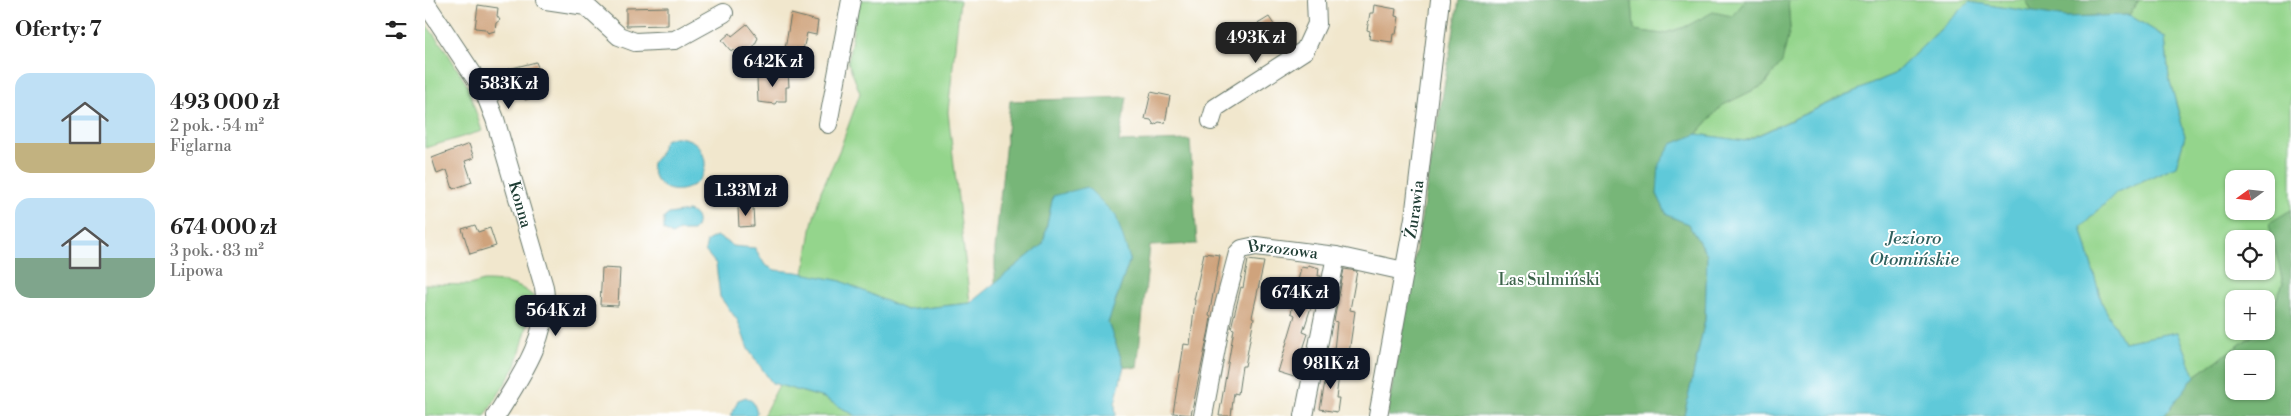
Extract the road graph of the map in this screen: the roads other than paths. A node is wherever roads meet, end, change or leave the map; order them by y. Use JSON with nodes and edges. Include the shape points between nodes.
{"nodes":[{"id":1,"x":546,"y":0,"type":"edge"},
{"id":2,"x":851,"y":0,"type":"edge"},
{"id":3,"x":1316,"y":0,"type":"edge"},
{"id":4,"x":1440,"y":0,"type":"edge"},
{"id":5,"x":425,"y":2,"type":"edge"},
{"id":6,"x":724,"y":13,"type":"dead end"},
{"id":7,"x":1211,"y":121,"type":"dead end"},
{"id":8,"x":828,"y":124,"type":"dead end"},
{"id":9,"x":1336,"y":256,"type":"junction"},
{"id":10,"x":1404,"y":271,"type":"junction"},
{"id":11,"x":496,"y":416,"type":"edge"},
{"id":12,"x":1203,"y":416,"type":"edge"},
{"id":13,"x":1304,"y":416,"type":"edge"},
{"id":14,"x":1378,"y":416,"type":"edge"}],
"edges":[{"from":1,"to":6,"type":"street","via":[[586,6],[619,36],[635,42],[675,40]]},
{"from":2,"to":8,"type":"street"},
{"from":3,"to":7,"type":"street","via":[[1317,24],[1305,50],[1215,108]]},
{"from":4,"to":10,"type":"street","name":"Żurawia","via":[[1414,218]]},
{"from":5,"to":11,"type":"street","name":"Konna","via":[[484,91],[544,287],[545,313],[536,343],[521,376]]},
{"from":9,"to":10,"type":"street","name":"Brzozowa"},
{"from":9,"to":12,"type":"street","name":"Brzozowa","via":[[1256,246],[1238,253],[1224,306]]},
{"from":9,"to":13,"type":"street"},
{"from":10,"to":14,"type":"street","name":"Żurawia"}]}
